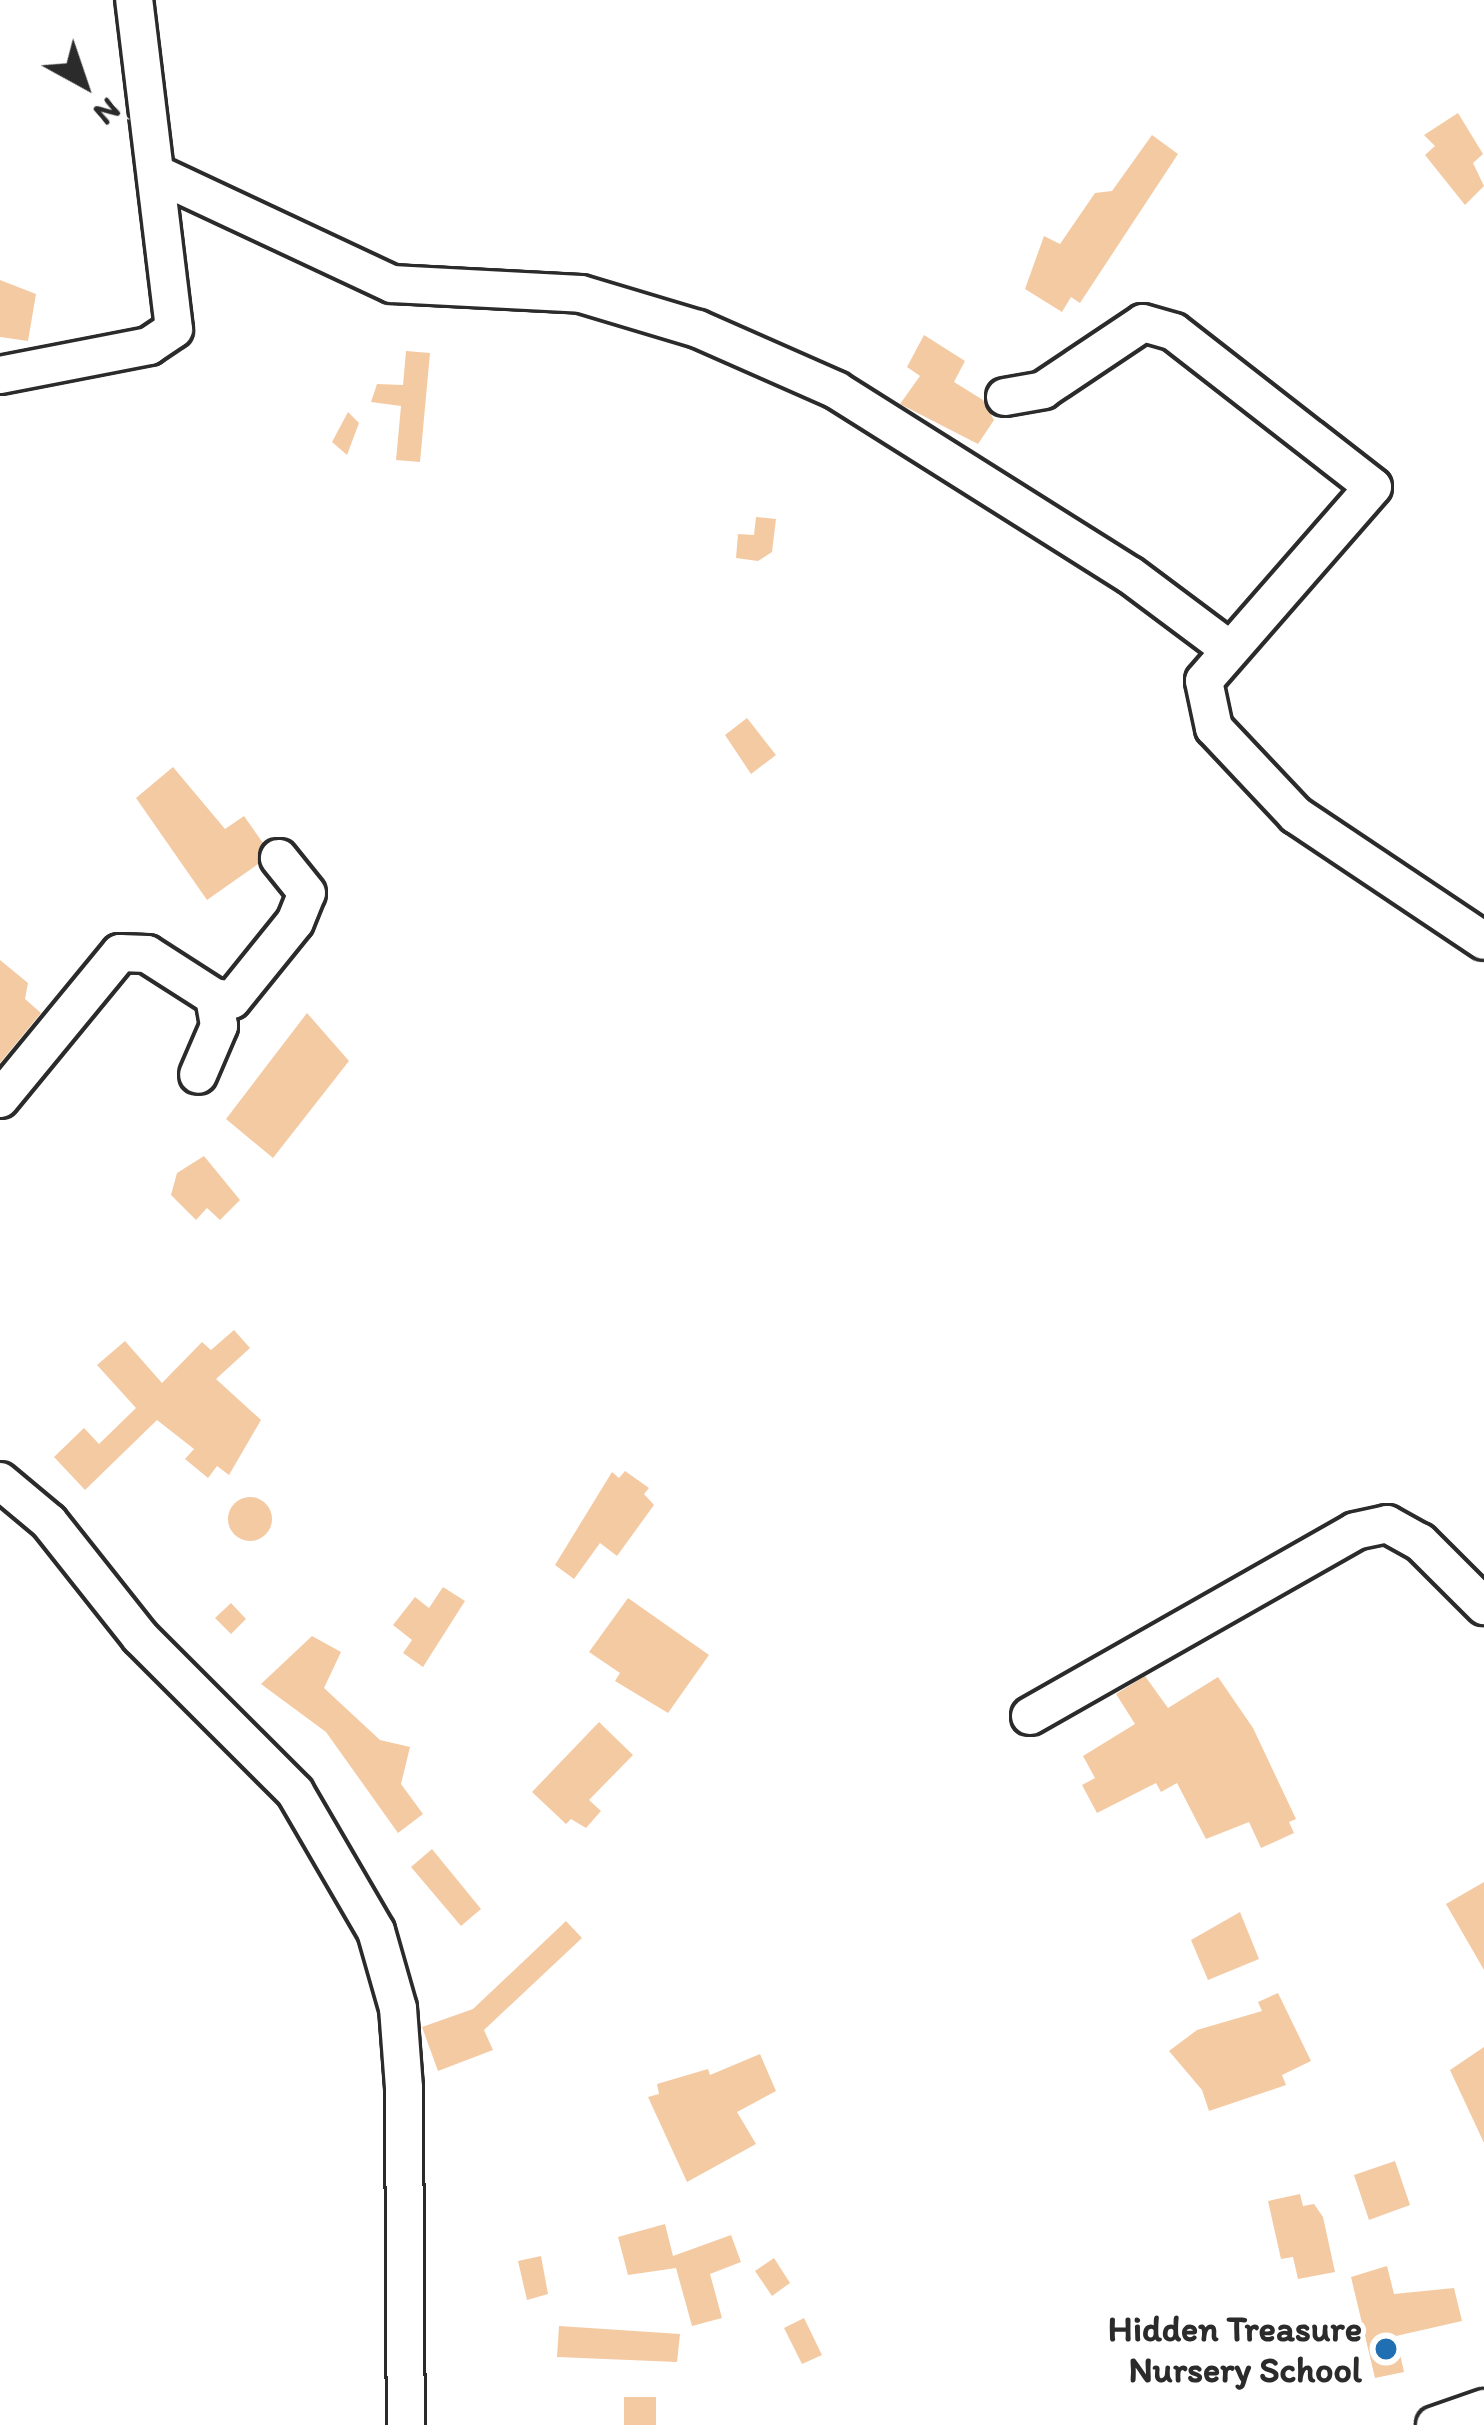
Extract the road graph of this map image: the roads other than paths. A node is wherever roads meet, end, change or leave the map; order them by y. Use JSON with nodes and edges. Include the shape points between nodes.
{"nodes":[{"id":1,"x":134,"y":0,"type":"edge"},
{"id":2,"x":157,"y":174,"type":"junction"},
{"id":3,"x":0,"y":375,"type":"edge"},
{"id":4,"x":1005,"y":397,"type":"dead end"},
{"id":5,"x":1229,"y":649,"type":"junction"},
{"id":6,"x":279,"y":858,"type":"dead end"},
{"id":7,"x":1484,"y":941,"type":"edge"},
{"id":8,"x":214,"y":997,"type":"junction"},
{"id":9,"x":198,"y":1075,"type":"dead end"},
{"id":10,"x":0,"y":1100,"type":"edge"},
{"id":11,"x":0,"y":1481,"type":"edge"},
{"id":12,"x":1484,"y":1606,"type":"edge"},
{"id":13,"x":1030,"y":1716,"type":"dead end"},
{"id":14,"x":1484,"y":2408,"type":"edge"},
{"id":15,"x":406,"y":2425,"type":"edge"},
{"id":16,"x":1435,"y":2425,"type":"edge"}],
"edges":[{"from":1,"to":2,"type":"street"},
{"from":2,"to":3,"type":"street","via":[[174,329],[149,346]]},
{"from":2,"to":5,"type":"street","via":[[392,284],[581,294],[698,329],[816,381],[1130,574]]},
{"from":4,"to":5,"type":"street","via":[[1042,390],[1143,323],[1174,332],[1373,487]]},
{"from":5,"to":7,"type":"street","via":[[1204,681],[1214,728],[1296,815]]},
{"from":6,"to":8,"type":"street","via":[[307,893],[295,922],[232,1000]]},
{"from":8,"to":9,"type":"street","via":[[219,1026]]},
{"from":8,"to":10,"type":"street","via":[[147,954],[120,953]]},
{"from":11,"to":15,"type":"street","via":[[49,1522],[140,1637],[295,1792],[376,1931],[398,2008],[404,2088]]},
{"from":12,"to":13,"type":"street","via":[[1420,1542],[1387,1524],[1355,1531]]},
{"from":14,"to":16,"type":"street"}]}
